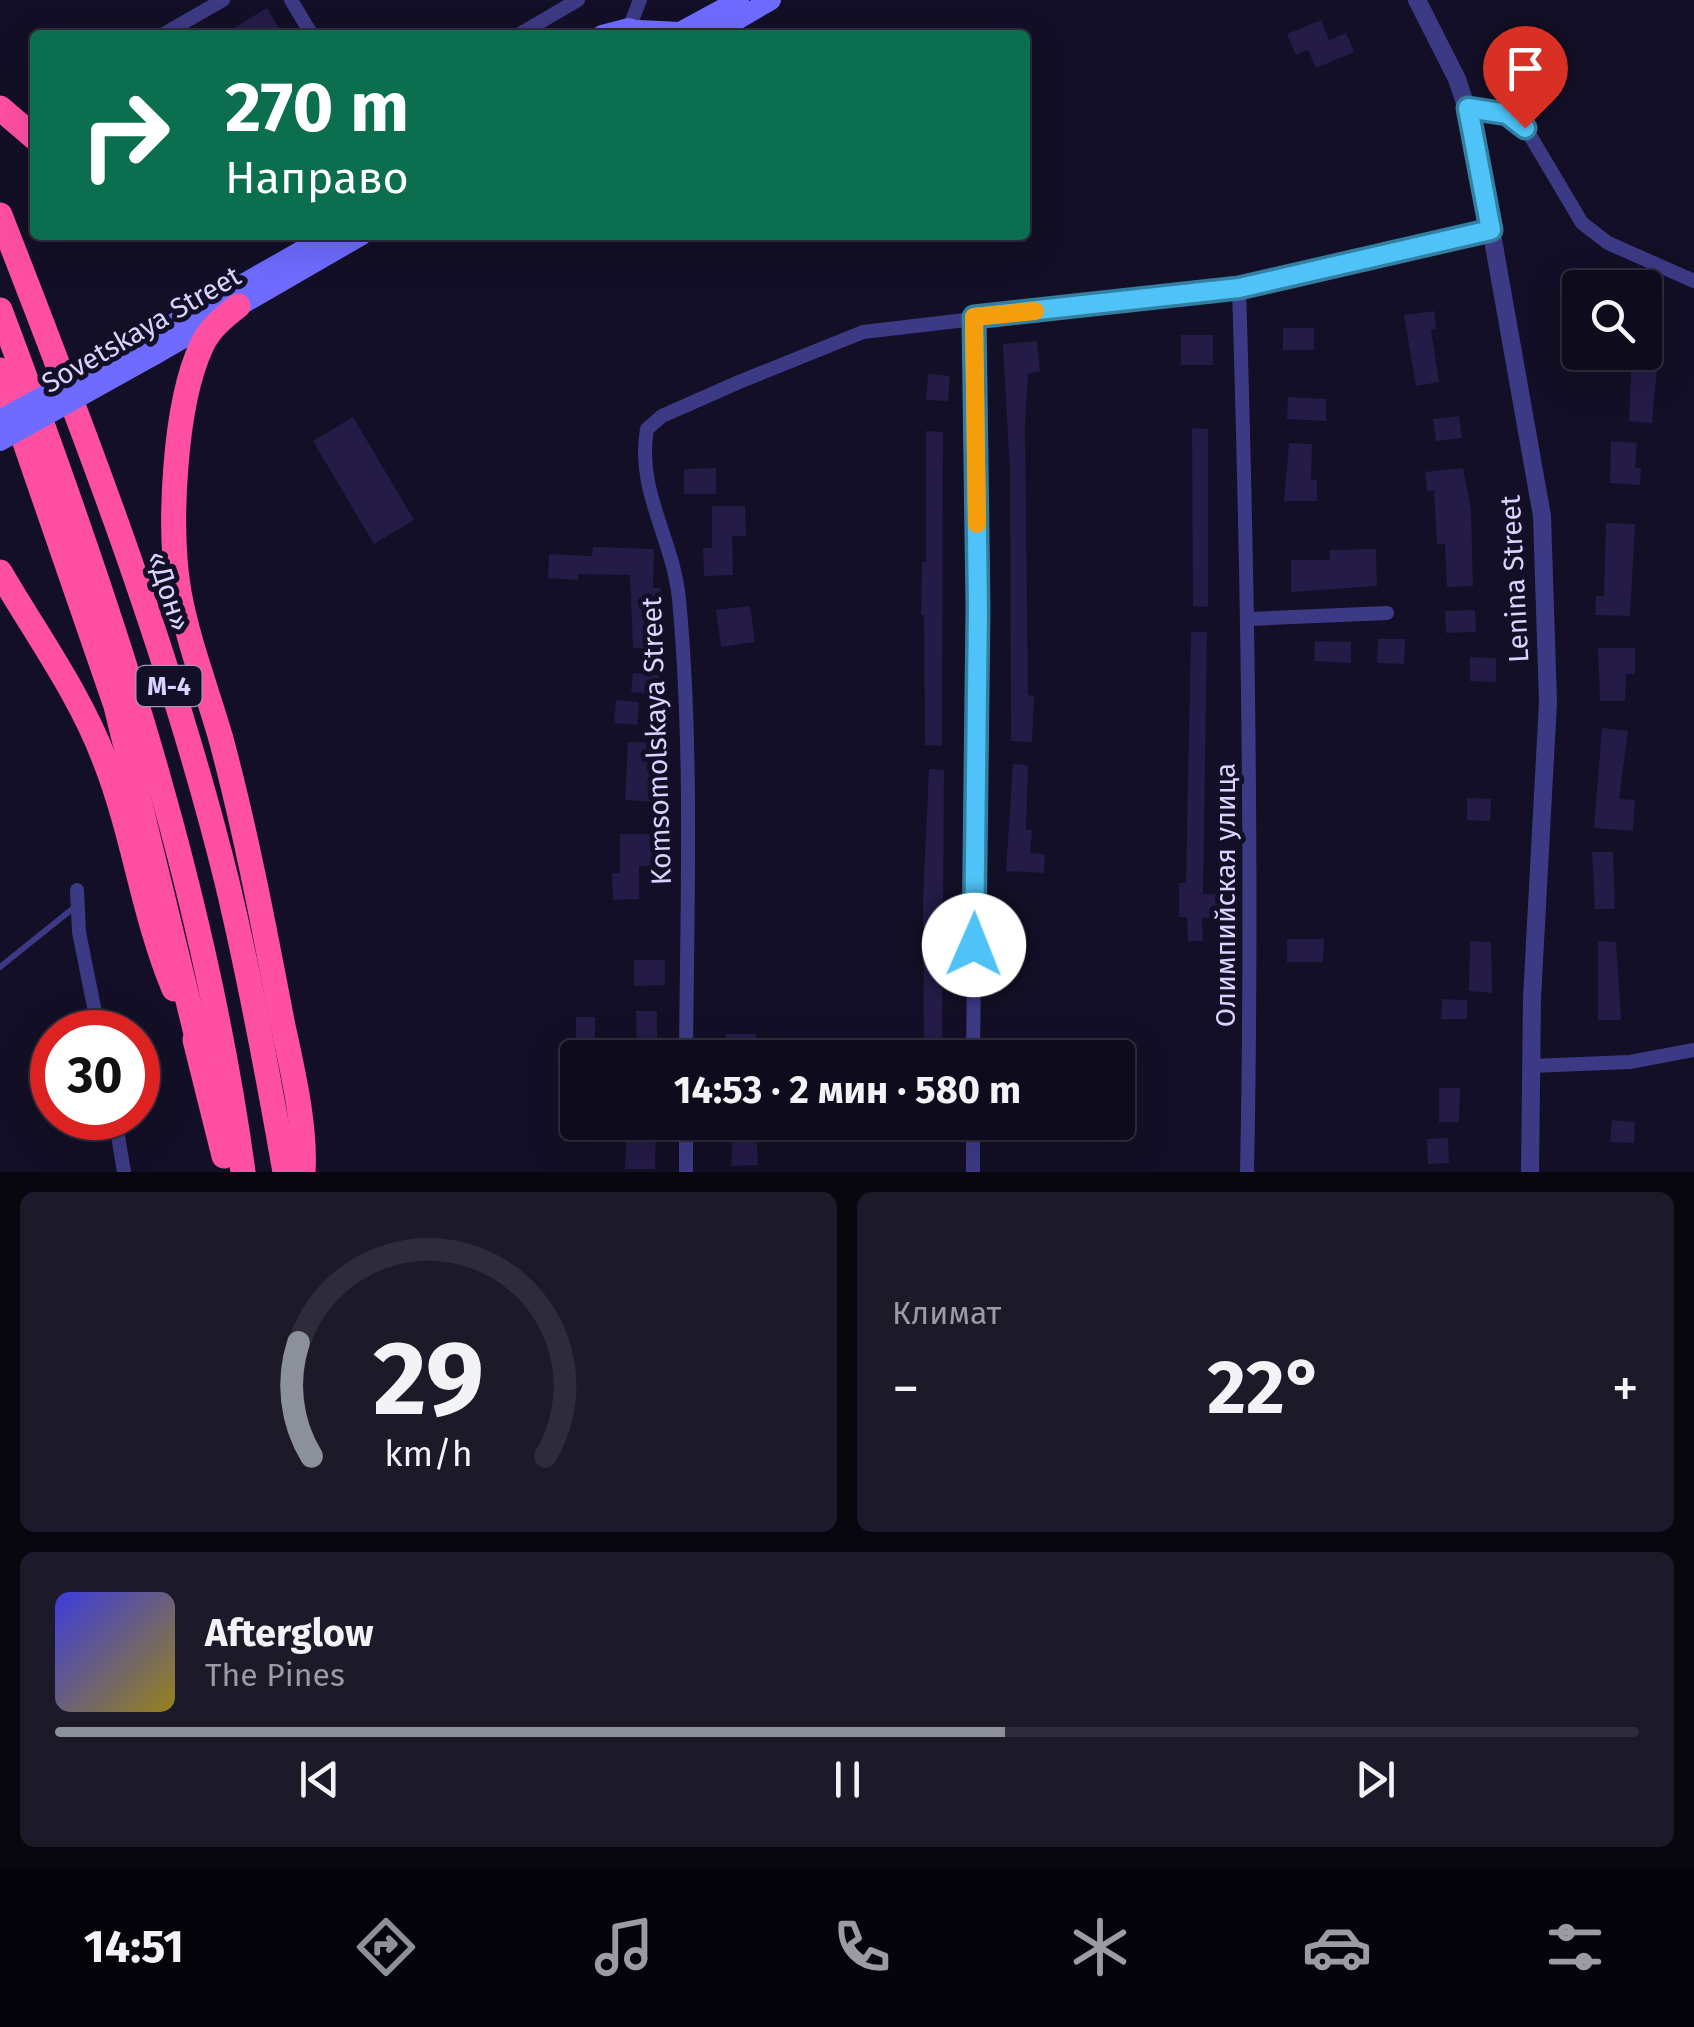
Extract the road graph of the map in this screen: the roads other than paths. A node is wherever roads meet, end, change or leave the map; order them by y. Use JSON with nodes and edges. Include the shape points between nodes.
{"nodes":[{"id":1,"x":223,"y":0,"type":"edge"},
{"id":2,"x":291,"y":0,"type":"edge"},
{"id":3,"x":578,"y":0,"type":"edge"},
{"id":4,"x":640,"y":0,"type":"edge"},
{"id":5,"x":739,"y":0,"type":"edge"},
{"id":6,"x":772,"y":0,"type":"edge"},
{"id":7,"x":1417,"y":0,"type":"edge"},
{"id":8,"x":171,"y":30,"type":"edge"},
{"id":9,"x":309,"y":30,"type":"edge"},
{"id":10,"x":527,"y":30,"type":"edge"},
{"id":11,"x":639,"y":30,"type":"edge"},
{"id":12,"x":684,"y":30,"type":"edge"},
{"id":13,"x":720,"y":30,"type":"edge"},
{"id":14,"x":0,"y":108,"type":"edge"},
{"id":15,"x":1468,"y":108,"type":"junction"},
{"id":16,"x":30,"y":134,"type":"edge"},
{"id":17,"x":0,"y":215,"type":"edge"},
{"id":18,"x":1491,"y":230,"type":"junction"},
{"id":19,"x":321,"y":240,"type":"edge"},
{"id":20,"x":353,"y":240,"type":"edge"},
{"id":21,"x":1694,"y":282,"type":"edge"},
{"id":22,"x":1239,"y":288,"type":"junction"},
{"id":23,"x":238,"y":306,"type":"junction"},
{"id":24,"x":0,"y":310,"type":"edge"},
{"id":25,"x":974,"y":317,"type":"junction"},
{"id":26,"x":154,"y":345,"type":"junction"},
{"id":27,"x":0,"y":370,"type":"edge"},
{"id":28,"x":0,"y":420,"type":"edge"},
{"id":29,"x":0,"y":442,"type":"edge"},
{"id":30,"x":0,"y":572,"type":"edge"},
{"id":31,"x":1387,"y":612,"type":"dead end"},
{"id":32,"x":1250,"y":619,"type":"junction"},
{"id":33,"x":77,"y":897,"type":"joint"},
{"id":34,"x":0,"y":967,"type":"edge"},
{"id":35,"x":95,"y":1010,"type":"edge"},
{"id":36,"x":686,"y":1040,"type":"edge"},
{"id":37,"x":973,"y":1040,"type":"edge"},
{"id":38,"x":1694,"y":1050,"type":"edge"},
{"id":39,"x":201,"y":1054,"type":"junction"},
{"id":40,"x":1531,"y":1066,"type":"junction"},
{"id":41,"x":119,"y":1140,"type":"edge"},
{"id":42,"x":686,"y":1140,"type":"edge"},
{"id":43,"x":972,"y":1140,"type":"edge"},
{"id":44,"x":124,"y":1172,"type":"edge"},
{"id":45,"x":227,"y":1172,"type":"edge"},
{"id":46,"x":243,"y":1172,"type":"edge"},
{"id":47,"x":285,"y":1172,"type":"edge"},
{"id":48,"x":303,"y":1172,"type":"edge"},
{"id":49,"x":686,"y":1172,"type":"edge"},
{"id":50,"x":973,"y":1172,"type":"edge"},
{"id":51,"x":1246,"y":1172,"type":"edge"},
{"id":52,"x":1530,"y":1172,"type":"edge"}],
"edges":[{"from":1,"to":8,"type":"street"},
{"from":2,"to":9,"type":"street"},
{"from":3,"to":10,"type":"street"},
{"from":4,"to":11,"type":"street"},
{"from":5,"to":12,"type":"main road"},
{"from":6,"to":13,"type":"main road"},
{"from":7,"to":15,"type":"street","name":"Lenina Street"},
{"from":14,"to":16,"type":"highway"},
{"from":15,"to":18,"type":"street","name":"Lenina Street"},
{"from":15,"to":21,"type":"street","via":[[1507,114],[1525,128],[1582,223],[1608,243]]},
{"from":17,"to":47,"type":"highway","name":"«Дон»","number":"М-4","via":[[114,521],[188,747],[226,879]]},
{"from":18,"to":22,"type":"street"},
{"from":18,"to":40,"type":"street","name":"Lenina Street","via":[[1542,516],[1548,702]]},
{"from":19,"to":26,"type":"main road","name":"Sovetskaya Street"},
{"from":20,"to":23,"type":"main road","name":"Sovetskaya Street"},
{"from":22,"to":25,"type":"street"},
{"from":22,"to":32,"type":"street","name":"Олимпийская улица"},
{"from":23,"to":26,"type":"main road","name":"Sovetskaya Street"},
{"from":23,"to":48,"type":"highway","via":[[208,335],[193,374],[174,544],[179,592],[266,939]]},
{"from":24,"to":46,"type":"highway","number":"М-4","via":[[138,709],[210,992]]},
{"from":25,"to":36,"type":"street","name":"Komsomolskaya Street","via":[[862,332],[647,428],[642,465],[670,552],[684,656]]},
{"from":25,"to":37,"type":"street"},
{"from":26,"to":28,"type":"main road","name":"Sovetskaya Street","bridge":true},
{"from":26,"to":29,"type":"main road","name":"Sovetskaya Street","bridge":true},
{"from":27,"to":39,"type":"highway","via":[[116,706]]},
{"from":30,"to":39,"type":"highway","via":[[104,757],[155,939]]},
{"from":31,"to":32,"type":"street"},
{"from":32,"to":51,"type":"street","name":"Олимпийская улица"},
{"from":33,"to":34,"type":"lane"},
{"from":33,"to":35,"type":"street"},
{"from":38,"to":40,"type":"street","via":[[1630,1062]]},
{"from":39,"to":45,"type":"highway"},
{"from":40,"to":52,"type":"street","name":"Lenina Street"},
{"from":41,"to":44,"type":"street"},
{"from":42,"to":49,"type":"street"},
{"from":43,"to":50,"type":"street"}]}
